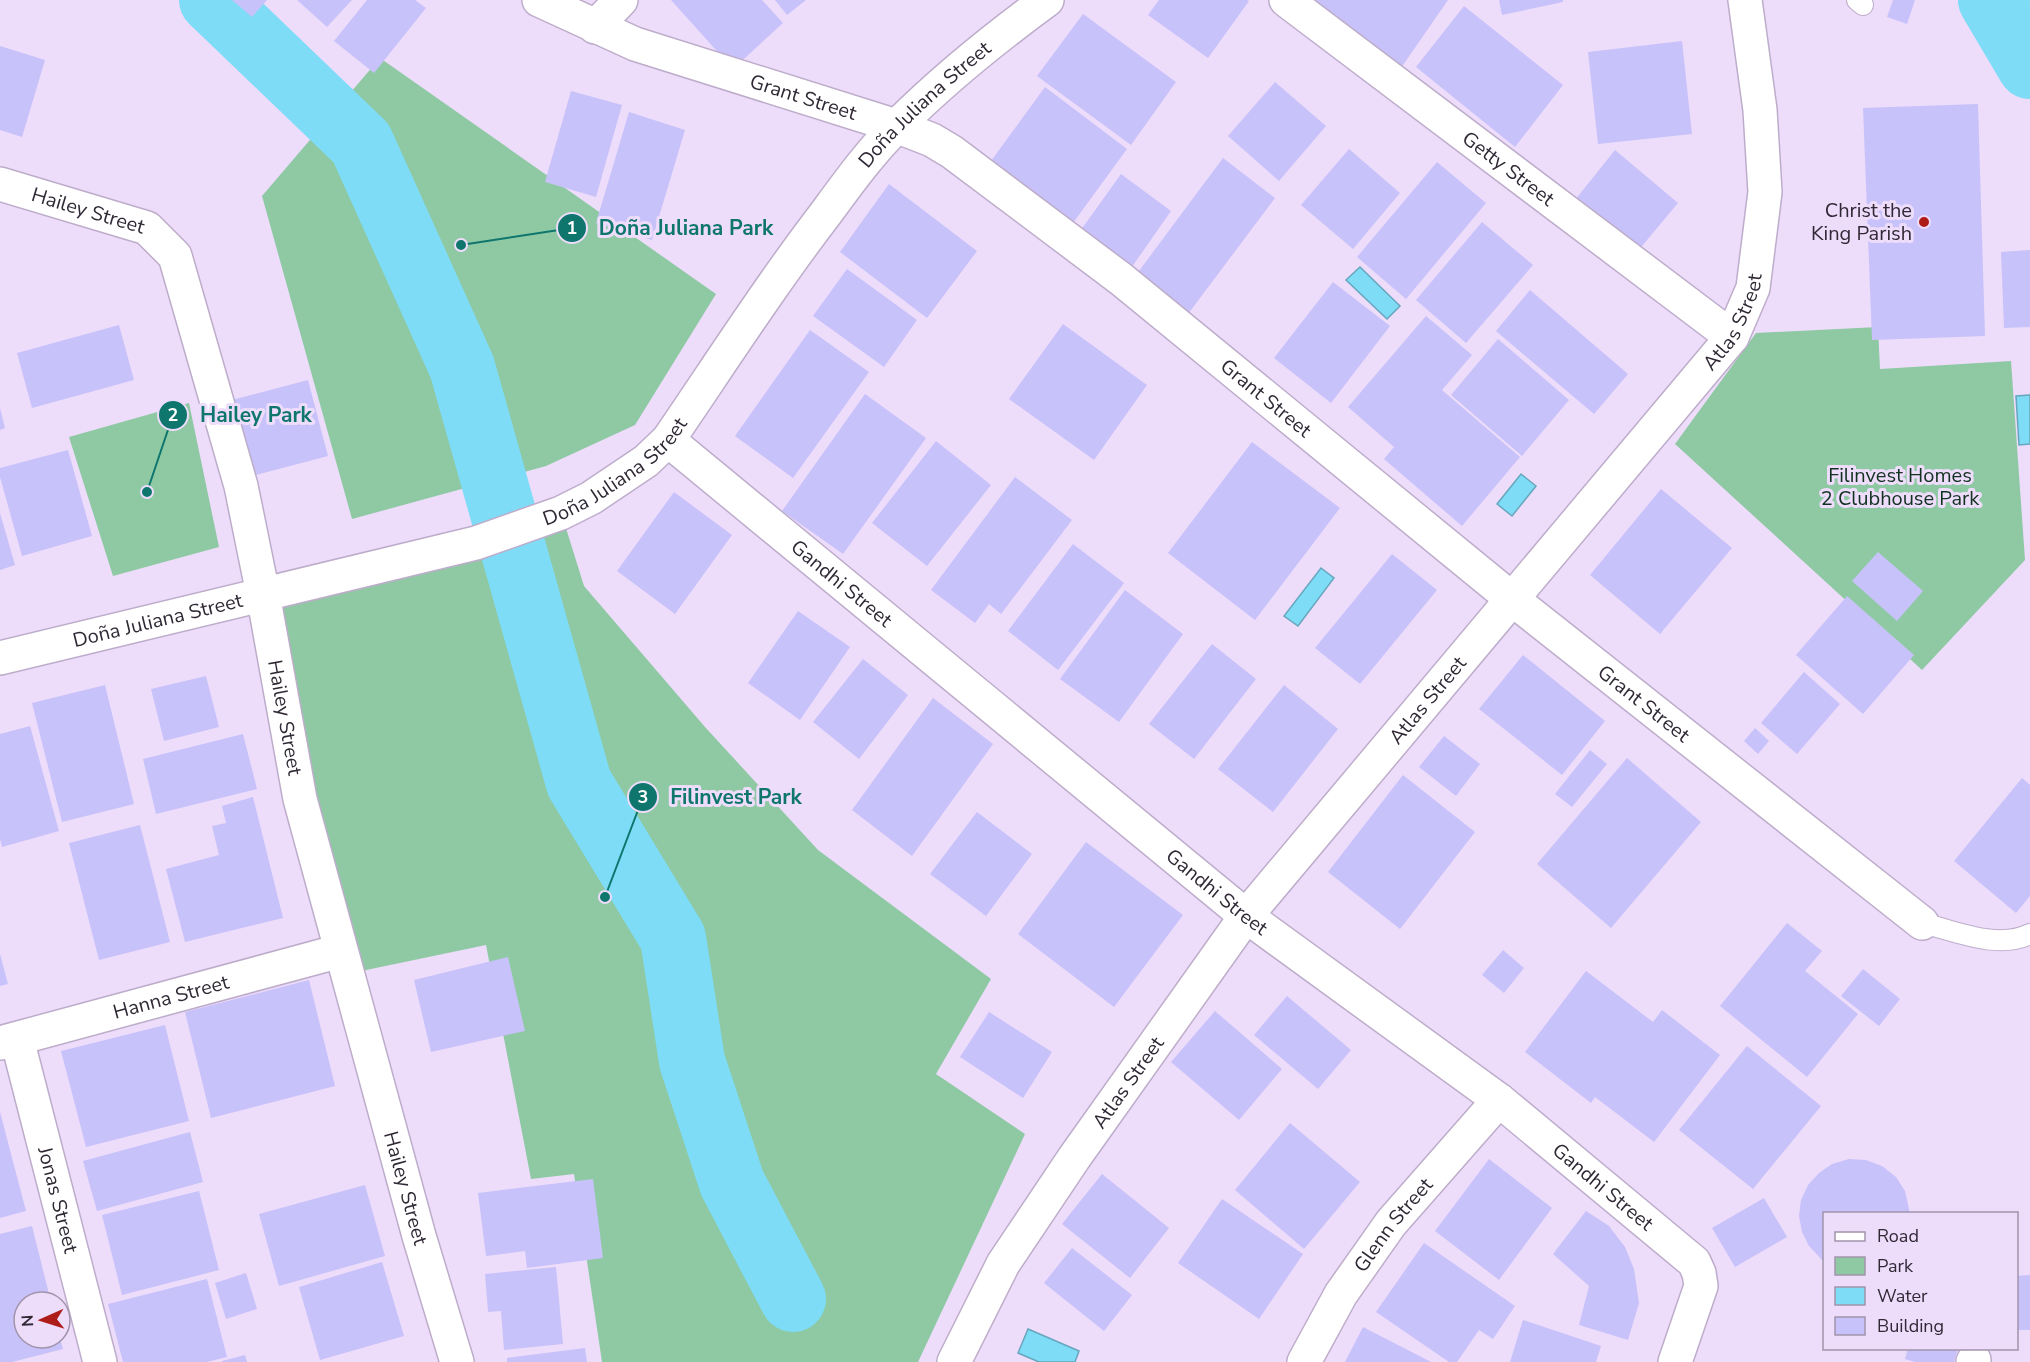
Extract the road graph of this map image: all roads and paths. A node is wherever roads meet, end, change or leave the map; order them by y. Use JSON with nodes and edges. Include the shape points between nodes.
{"nodes":[{"id":1,"x":539,"y":0,"type":"edge"},
{"id":2,"x":621,"y":0,"type":"edge"},
{"id":3,"x":1047,"y":0,"type":"edge"},
{"id":4,"x":1286,"y":0,"type":"edge"},
{"id":5,"x":1745,"y":0,"type":"edge"},
{"id":6,"x":595,"y":27,"type":"junction"},
{"id":7,"x":896,"y":126,"type":"junction"},
{"id":8,"x":0,"y":184,"type":"edge"},
{"id":9,"x":1732,"y":337,"type":"junction"},
{"id":10,"x":668,"y":440,"type":"junction"},
{"id":11,"x":263,"y":594,"type":"junction"},
{"id":12,"x":1512,"y":599,"type":"junction"},
{"id":13,"x":0,"y":658,"type":"edge"},
{"id":14,"x":1246,"y":916,"type":"junction"},
{"id":15,"x":1922,"y":923,"type":"joint"},
{"id":16,"x":2030,"y":934,"type":"edge"},
{"id":17,"x":340,"y":951,"type":"junction"},
{"id":18,"x":9,"y":1041,"type":"edge"},
{"id":19,"x":1499,"y":1100,"type":"junction"},
{"id":20,"x":100,"y":1362,"type":"edge"},
{"id":21,"x":457,"y":1362,"type":"edge"},
{"id":22,"x":954,"y":1362,"type":"edge"},
{"id":23,"x":1304,"y":1362,"type":"edge"},
{"id":24,"x":1675,"y":1362,"type":"edge"}],
"edges":[{"from":1,"to":6,"type":"street","name":"Grant Street"},
{"from":2,"to":6,"type":"street"},
{"from":3,"to":7,"type":"street","name":"Doña Juliana Street","via":[[1001,34]]},
{"from":4,"to":9,"type":"street","name":"Getty Street"},
{"from":5,"to":9,"type":"street","name":"Atlas Street","via":[[1760,110],[1765,192],[1753,288]]},
{"from":6,"to":7,"type":"street","name":"Grant Street","via":[[635,44]]},
{"from":7,"to":10,"type":"street","name":"Doña Juliana Street","via":[[794,254]]},
{"from":7,"to":12,"type":"street","name":"Grant Street","via":[[952,152],[1121,279]]},
{"from":8,"to":11,"type":"street","name":"Hailey Street","via":[[147,228],[174,256],[241,486]]},
{"from":9,"to":12,"type":"street","name":"Atlas Street"},
{"from":10,"to":11,"type":"street","name":"Doña Juliana Street","via":[[619,481],[561,513],[476,543]]},
{"from":10,"to":14,"type":"street","name":"Gandhi Street"},
{"from":11,"to":13,"type":"street","name":"Doña Juliana Street"},
{"from":11,"to":17,"type":"street","name":"Hailey Street","via":[[300,799]]},
{"from":12,"to":14,"type":"street","name":"Atlas Street"},
{"from":12,"to":15,"type":"street","name":"Grant Street"},
{"from":14,"to":19,"type":"street","name":"Gandhi Street"},
{"from":14,"to":22,"type":"street","name":"Atlas Street","via":[[1003,1264]]},
{"from":15,"to":16,"type":"lane","via":[[1986,939],[2019,939]]},
{"from":17,"to":18,"type":"street","name":"Hanna Street"},
{"from":17,"to":21,"type":"street","name":"Hailey Street"},
{"from":18,"to":20,"type":"street","name":"Jonas Street"},
{"from":19,"to":23,"type":"street","name":"Glenn Street","via":[[1391,1223],[1341,1294]]},
{"from":19,"to":24,"type":"street","name":"Gandhi Street","via":[[1694,1262],[1701,1286]]}]}
